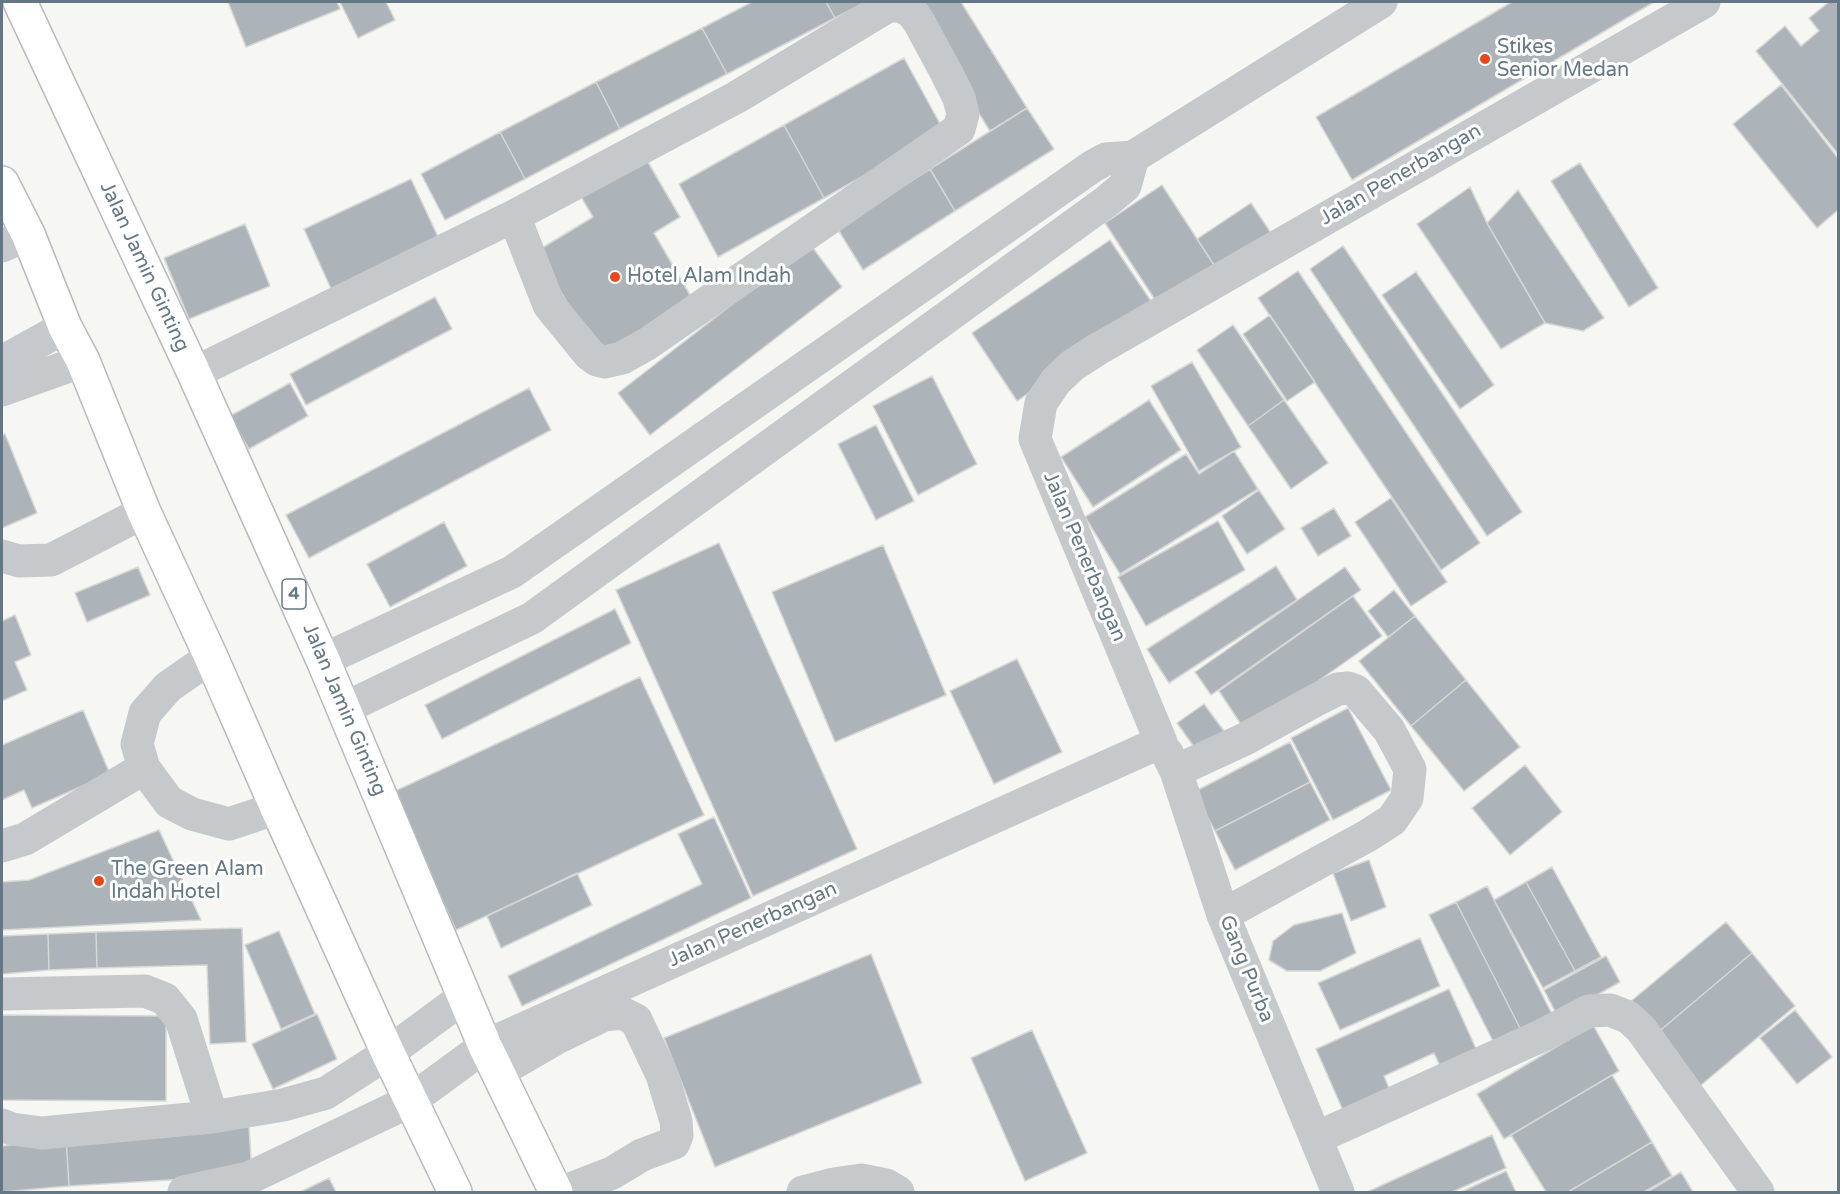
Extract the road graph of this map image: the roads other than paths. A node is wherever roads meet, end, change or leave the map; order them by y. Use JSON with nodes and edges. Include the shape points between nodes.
{"nodes":[{"id":1,"x":20,"y":2,"type":"edge"},
{"id":2,"x":1381,"y":2,"type":"edge"},
{"id":3,"x":1704,"y":2,"type":"edge"},
{"id":4,"x":1133,"y":156,"type":"junction"},
{"id":5,"x":2,"y":183,"type":"edge"},
{"id":6,"x":514,"y":216,"type":"junction"},
{"id":7,"x":15,"y":240,"type":"edge"},
{"id":8,"x":65,"y":327,"type":"junction"},
{"id":9,"x":82,"y":361,"type":"junction"},
{"id":10,"x":2,"y":362,"type":"edge"},
{"id":11,"x":194,"y":373,"type":"junction"},
{"id":12,"x":2,"y":390,"type":"edge"},
{"id":13,"x":144,"y":512,"type":"junction"},
{"id":14,"x":2,"y":556,"type":"edge"},
{"id":15,"x":211,"y":657,"type":"junction"},
{"id":16,"x":323,"y":660,"type":"junction"},
{"id":17,"x":345,"y":708,"type":"junction"},
{"id":18,"x":1161,"y":742,"type":"junction"},
{"id":19,"x":144,"y":768,"type":"junction"},
{"id":20,"x":1176,"y":771,"type":"junction"},
{"id":21,"x":277,"y":808,"type":"junction"},
{"id":22,"x":2,"y":846,"type":"edge"},
{"id":23,"x":1223,"y":915,"type":"junction"},
{"id":24,"x":2,"y":994,"type":"edge"},
{"id":25,"x":464,"y":997,"type":"junction"},
{"id":26,"x":388,"y":1053,"type":"junction"},
{"id":27,"x":491,"y":1059,"type":"junction"},
{"id":28,"x":410,"y":1101,"type":"junction"},
{"id":29,"x":212,"y":1118,"type":"junction"},
{"id":30,"x":2,"y":1125,"type":"edge"},
{"id":31,"x":1316,"y":1138,"type":"junction"},
{"id":32,"x":183,"y":1192,"type":"edge"},
{"id":33,"x":455,"y":1192,"type":"edge"},
{"id":34,"x":556,"y":1192,"type":"edge"},
{"id":35,"x":563,"y":1192,"type":"edge"},
{"id":36,"x":803,"y":1192,"type":"edge"},
{"id":37,"x":898,"y":1192,"type":"edge"},
{"id":38,"x":1338,"y":1192,"type":"edge"},
{"id":39,"x":1758,"y":1192,"type":"edge"}],
"edges":[{"from":1,"to":11,"type":"highway","name":"Jalan Jamin Ginting","number":"4"},
{"from":2,"to":4,"type":"street"},
{"from":3,"to":18,"type":"street","name":"Jalan Penerbangan","via":[[1108,343],[1072,365],[1056,381],[1041,403],[1035,439]]},
{"from":4,"to":16,"type":"street","via":[[1106,159],[1093,166],[512,572]]},
{"from":4,"to":17,"type":"street","via":[[1125,186],[1107,201],[532,618]]},
{"from":5,"to":7,"type":"highway"},
{"from":6,"to":6,"type":"street","via":[[737,97],[888,6],[912,12],[919,22],[959,98],[963,114],[959,129],[647,344],[622,358],[605,362],[589,354],[549,305]]},
{"from":6,"to":11,"type":"street"},
{"from":7,"to":8,"type":"highway"},
{"from":8,"to":9,"type":"highway"},
{"from":8,"to":10,"type":"street"},
{"from":9,"to":12,"type":"street"},
{"from":9,"to":13,"type":"highway"},
{"from":11,"to":16,"type":"highway","name":"Jalan Jamin Ginting","number":"4"},
{"from":13,"to":14,"type":"street","via":[[51,560],[19,561]]},
{"from":13,"to":15,"type":"highway"},
{"from":15,"to":19,"type":"street","via":[[168,687],[145,713],[137,744]]},
{"from":15,"to":21,"type":"highway"},
{"from":16,"to":17,"type":"highway","name":"Jalan Jamin Ginting","number":"4"},
{"from":17,"to":25,"type":"highway","name":"Jalan Jamin Ginting","number":"4"},
{"from":18,"to":20,"type":"street","name":"Gang Purba"},
{"from":18,"to":27,"type":"street","name":"Jalan Penerbangan"},
{"from":19,"to":21,"type":"street","via":[[169,802],[192,814],[229,824]]},
{"from":19,"to":22,"type":"street","via":[[25,839]]},
{"from":20,"to":23,"type":"street","name":"Gang Purba"},
{"from":20,"to":23,"type":"street","via":[[1338,689],[1348,688],[1356,691],[1389,730],[1410,769],[1407,798],[1392,820]]},
{"from":21,"to":26,"type":"highway"},
{"from":23,"to":31,"type":"street","name":"Gang Purba"},
{"from":24,"to":29,"type":"street","via":[[145,991],[165,999],[181,1019]]},
{"from":25,"to":26,"type":"street"},
{"from":25,"to":27,"type":"highway","name":"Jalan Jamin Ginting","number":"4"},
{"from":26,"to":28,"type":"highway"},
{"from":26,"to":29,"type":"street","via":[[326,1093]]},
{"from":27,"to":28,"type":"street"},
{"from":27,"to":34,"type":"highway","name":"Jalan Jamin Ginting","number":"4"},
{"from":27,"to":35,"type":"street","via":[[557,1038],[604,1015],[622,1013],[636,1020],[662,1075],[676,1121],[674,1143]]},
{"from":28,"to":32,"type":"street","via":[[249,1178]]},
{"from":28,"to":33,"type":"highway"},
{"from":29,"to":30,"type":"street","via":[[42,1133]]},
{"from":31,"to":38,"type":"street","name":"Gang Purba"},
{"from":31,"to":39,"type":"street","via":[[1589,1011],[1610,1010],[1628,1017],[1641,1029]]},
{"from":36,"to":37,"type":"street","via":[[861,1180]]}]}
